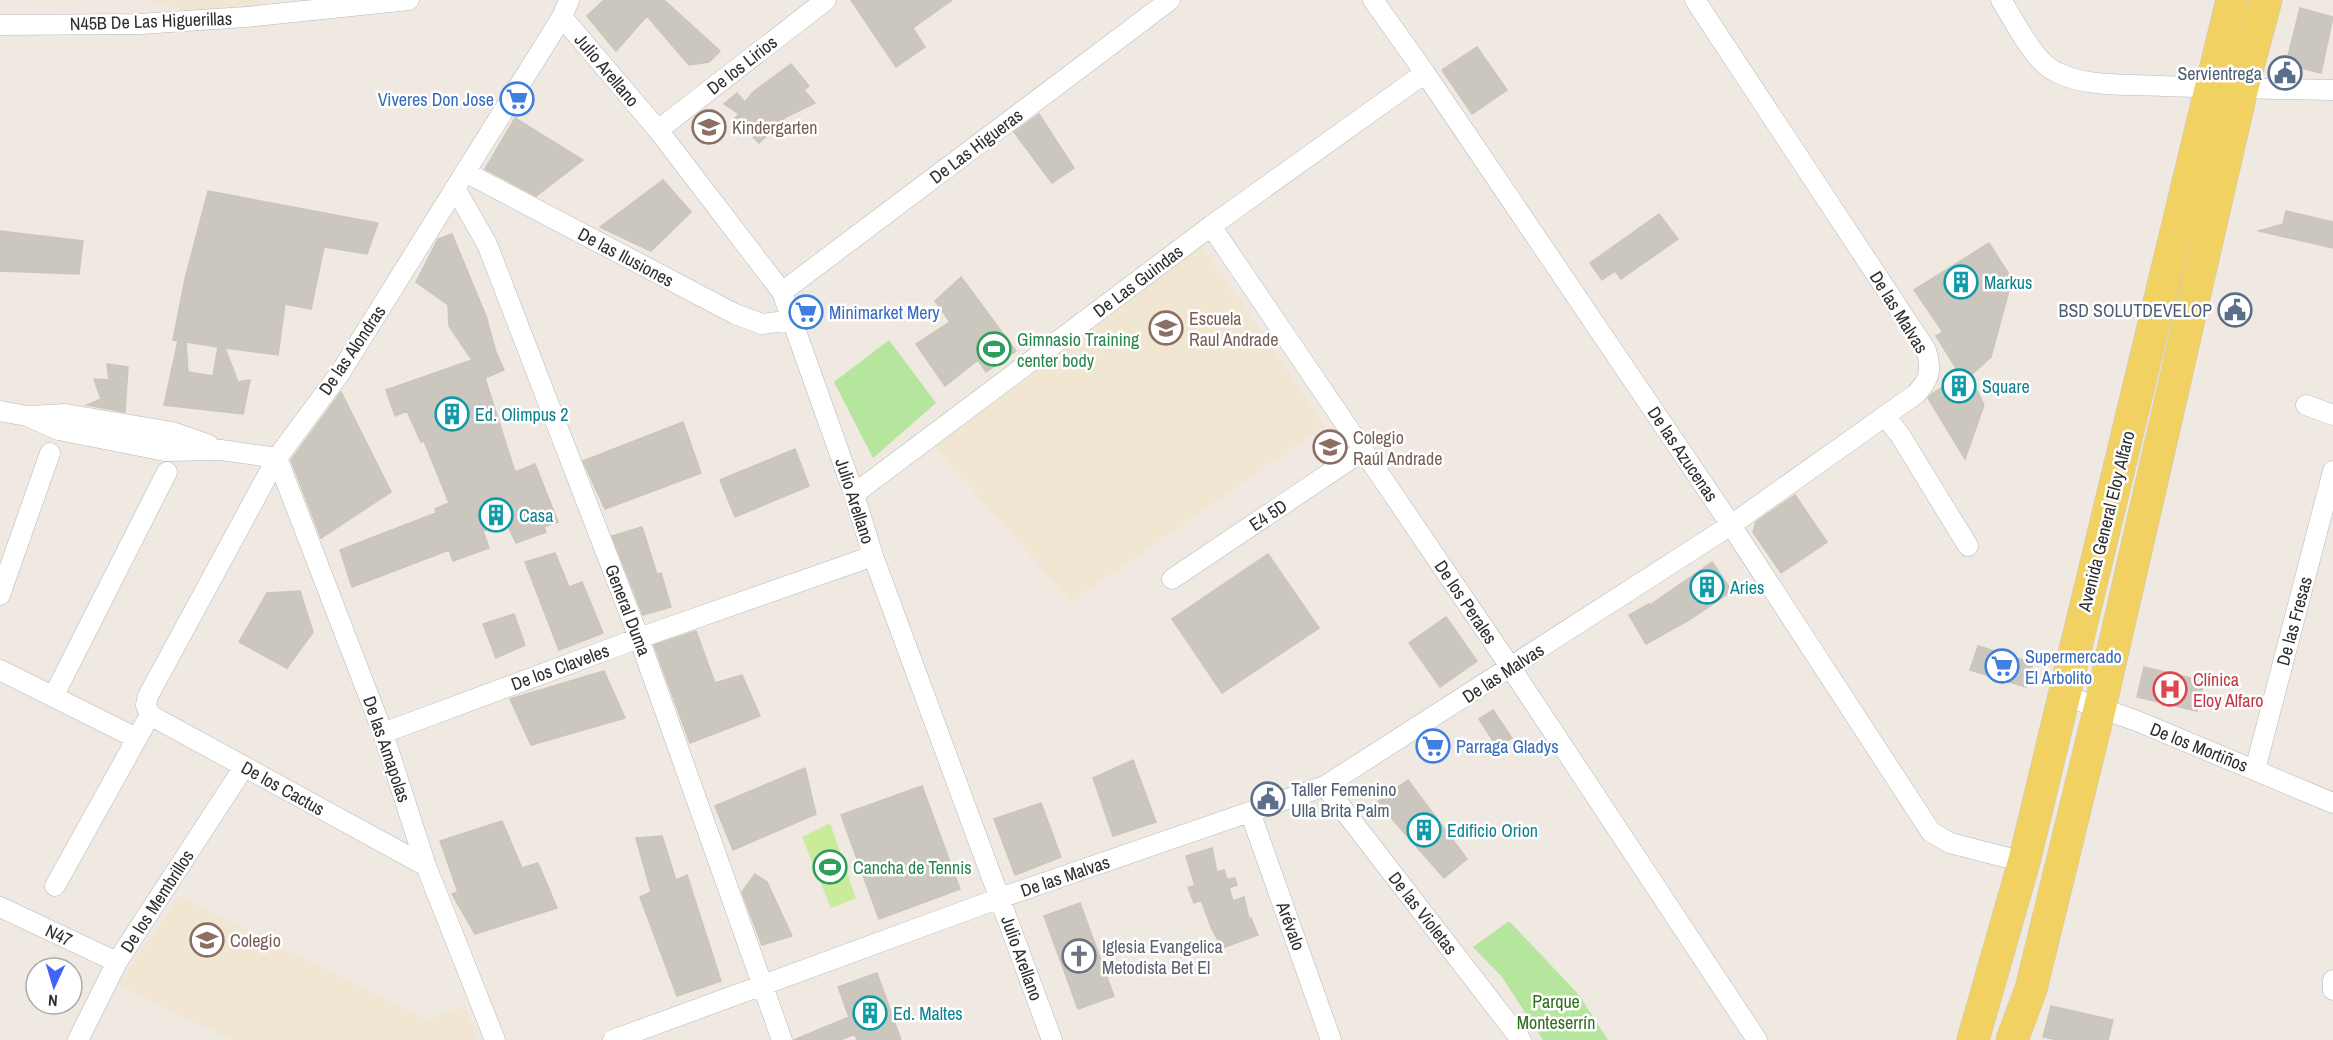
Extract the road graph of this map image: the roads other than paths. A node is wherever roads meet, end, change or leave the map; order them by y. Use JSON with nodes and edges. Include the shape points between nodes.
{"nodes":[{"id":1,"x":409,"y":0,"type":"edge"},
{"id":2,"x":826,"y":0,"type":"edge"},
{"id":3,"x":1170,"y":0,"type":"edge"},
{"id":4,"x":1373,"y":0,"type":"edge"},
{"id":5,"x":1695,"y":0,"type":"edge"},
{"id":6,"x":2001,"y":0,"type":"edge"},
{"id":7,"x":2232,"y":0,"type":"edge"},
{"id":8,"x":2266,"y":0,"type":"edge"},
{"id":9,"x":566,"y":9,"type":"edge"},
{"id":10,"x":0,"y":26,"type":"edge"},
{"id":11,"x":1425,"y":73,"type":"junction"},
{"id":12,"x":2210,"y":87,"type":"junction"},
{"id":13,"x":2242,"y":89,"type":"junction"},
{"id":14,"x":2333,"y":90,"type":"edge"},
{"id":15,"x":658,"y":130,"type":"junction"},
{"id":16,"x":460,"y":180,"type":"junction"},
{"id":17,"x":1211,"y":226,"type":"junction"},
{"id":18,"x":782,"y":292,"type":"junction"},
{"id":19,"x":793,"y":320,"type":"junction"},
{"id":20,"x":2306,"y":405,"type":"dead end"},
{"id":21,"x":0,"y":411,"type":"edge"},
{"id":22,"x":2333,"y":415,"type":"edge"},
{"id":23,"x":1885,"y":416,"type":"junction"},
{"id":24,"x":1364,"y":450,"type":"junction"},
{"id":25,"x":50,"y":453,"type":"dead end"},
{"id":26,"x":277,"y":458,"type":"junction"},
{"id":27,"x":2333,"y":471,"type":"edge"},
{"id":28,"x":166,"y":472,"type":"dead end"},
{"id":29,"x":854,"y":494,"type":"junction"},
{"id":30,"x":1731,"y":525,"type":"junction"},
{"id":31,"x":1968,"y":546,"type":"dead end"},
{"id":32,"x":873,"y":556,"type":"junction"},
{"id":33,"x":1172,"y":579,"type":"dead end"},
{"id":34,"x":0,"y":595,"type":"edge"},
{"id":35,"x":639,"y":638,"type":"junction"},
{"id":36,"x":1511,"y":668,"type":"junction"},
{"id":37,"x":1,"y":673,"type":"edge"},
{"id":38,"x":2063,"y":696,"type":"junction"},
{"id":39,"x":53,"y":697,"type":"junction"},
{"id":40,"x":2100,"y":707,"type":"junction"},
{"id":41,"x":148,"y":710,"type":"junction"},
{"id":42,"x":383,"y":733,"type":"junction"},
{"id":43,"x":136,"y":738,"type":"junction"},
{"id":44,"x":244,"y":766,"type":"junction"},
{"id":45,"x":2255,"y":770,"type":"junction"},
{"id":46,"x":1325,"y":786,"type":"junction"},
{"id":47,"x":2333,"y":802,"type":"edge"},
{"id":48,"x":1250,"y":812,"type":"junction"},
{"id":49,"x":2024,"y":862,"type":"junction"},
{"id":50,"x":426,"y":866,"type":"junction"},
{"id":51,"x":55,"y":886,"type":"dead end"},
{"id":52,"x":1000,"y":898,"type":"junction"},
{"id":53,"x":0,"y":907,"type":"edge"},
{"id":54,"x":117,"y":962,"type":"junction"},
{"id":55,"x":762,"y":984,"type":"junction"},
{"id":56,"x":78,"y":1040,"type":"edge"},
{"id":57,"x":495,"y":1040,"type":"edge"},
{"id":58,"x":613,"y":1040,"type":"edge"},
{"id":59,"x":782,"y":1040,"type":"edge"},
{"id":60,"x":1052,"y":1040,"type":"edge"},
{"id":61,"x":1331,"y":1040,"type":"edge"},
{"id":62,"x":1521,"y":1040,"type":"edge"},
{"id":63,"x":1757,"y":1040,"type":"edge"},
{"id":64,"x":1973,"y":1040,"type":"edge"},
{"id":65,"x":2012,"y":1040,"type":"edge"}],
"edges":[{"from":1,"to":10,"type":"street","name":"N45B De Las Higuerillas","via":[[140,24]]},
{"from":2,"to":15,"type":"street","name":"De los Lirios"},
{"from":3,"to":18,"type":"street","name":"De Las Higueras"},
{"from":4,"to":11,"type":"street","name":"De las Azucenas"},
{"from":5,"to":23,"type":"street","name":"De las Malvas","via":[[1926,350],[1930,376],[1916,394]]},
{"from":6,"to":12,"type":"street","via":[[2040,60],[2055,72],[2077,80],[2114,84]]},
{"from":7,"to":12,"type":"main road","name":"Avenida General Eloy Alfaro"},
{"from":8,"to":13,"type":"main road","name":"Avenida General Eloy Alfaro"},
{"from":9,"to":15,"type":"street","name":"Julio Arellano"},
{"from":9,"to":16,"type":"street","name":"De las Alondras"},
{"from":11,"to":17,"type":"street","name":"De Las Guindas"},
{"from":11,"to":30,"type":"street","name":"De las Azucenas"},
{"from":12,"to":13,"type":"street"},
{"from":12,"to":38,"type":"main road","name":"Avenida General Eloy Alfaro"},
{"from":13,"to":14,"type":"street"},
{"from":13,"to":40,"type":"main road","name":"Avenida General Eloy Alfaro"},
{"from":15,"to":18,"type":"street","name":"Julio Arellano"},
{"from":16,"to":19,"type":"street","name":"De las Ilusiones","via":[[735,314],[762,324]]},
{"from":16,"to":26,"type":"street","name":"De las Alondras","via":[[340,373]]},
{"from":16,"to":35,"type":"street","name":"General Duma"},
{"from":17,"to":24,"type":"street","name":"De los Perales"},
{"from":17,"to":29,"type":"street","name":"De Las Guindas"},
{"from":18,"to":19,"type":"street","name":"Julio Arellano"},
{"from":19,"to":29,"type":"street","name":"Julio Arellano"},
{"from":20,"to":22,"type":"street"},
{"from":21,"to":26,"type":"street","via":[[27,416],[65,414],[171,432],[221,450]]},
{"from":23,"to":30,"type":"street","name":"De las Malvas"},
{"from":23,"to":31,"type":"street"},
{"from":24,"to":33,"type":"street","name":"E4 5D"},
{"from":24,"to":36,"type":"street","name":"De los Perales"},
{"from":25,"to":34,"type":"street"},
{"from":26,"to":41,"type":"street","name":"De las Alondras","via":[[148,696]]},
{"from":26,"to":42,"type":"street","name":"De las Amapolas"},
{"from":27,"to":45,"type":"street","name":"De las Fresas"},
{"from":28,"to":39,"type":"street"},
{"from":29,"to":32,"type":"street","name":"Julio Arellano"},
{"from":30,"to":36,"type":"street","name":"De las Malvas"},
{"from":30,"to":49,"type":"street","name":"De las Azucenas","via":[[1931,832],[1950,843]]},
{"from":32,"to":35,"type":"street","name":"De los Claveles"},
{"from":32,"to":52,"type":"street","name":"Julio Arellano"},
{"from":35,"to":42,"type":"street","name":"De los Claveles"},
{"from":35,"to":55,"type":"street","name":"General Duma"},
{"from":36,"to":46,"type":"street","name":"De las Malvas"},
{"from":36,"to":63,"type":"street","name":"De los Perales"},
{"from":37,"to":39,"type":"street"},
{"from":38,"to":40,"type":"street","name":"De los Mortiños"},
{"from":38,"to":49,"type":"main road","name":"Avenida General Eloy Alfaro"},
{"from":39,"to":43,"type":"street"},
{"from":40,"to":45,"type":"street","name":"De los Mortiños"},
{"from":40,"to":65,"type":"main road","name":"Avenida General Eloy Alfaro","via":[[2031,990]]},
{"from":41,"to":43,"type":"street","name":"De las Alondras"},
{"from":41,"to":44,"type":"street","name":"De los Cactus"},
{"from":42,"to":50,"type":"street","name":"De las Amapolas"},
{"from":43,"to":51,"type":"street","name":"De las Alondras"},
{"from":44,"to":50,"type":"street","name":"De los Cactus"},
{"from":44,"to":54,"type":"street","name":"De los Membrillos"},
{"from":45,"to":47,"type":"street","name":"De los Mortiños"},
{"from":46,"to":48,"type":"street","name":"De las Malvas"},
{"from":46,"to":62,"type":"street","name":"De las Violetas"},
{"from":48,"to":52,"type":"street","name":"De las Malvas"},
{"from":48,"to":61,"type":"street","name":"Arévalo"},
{"from":49,"to":64,"type":"main road","name":"Avenida General Eloy Alfaro"},
{"from":50,"to":57,"type":"street","name":"De las Amapolas"},
{"from":52,"to":55,"type":"street","name":"De las Malvas"},
{"from":52,"to":60,"type":"street","name":"Julio Arellano"},
{"from":53,"to":54,"type":"street","name":"N47"},
{"from":54,"to":56,"type":"street","name":"De los Membrillos"},
{"from":55,"to":58,"type":"street","name":"De las Malvas"},
{"from":55,"to":59,"type":"street","name":"General Duma"}]}
